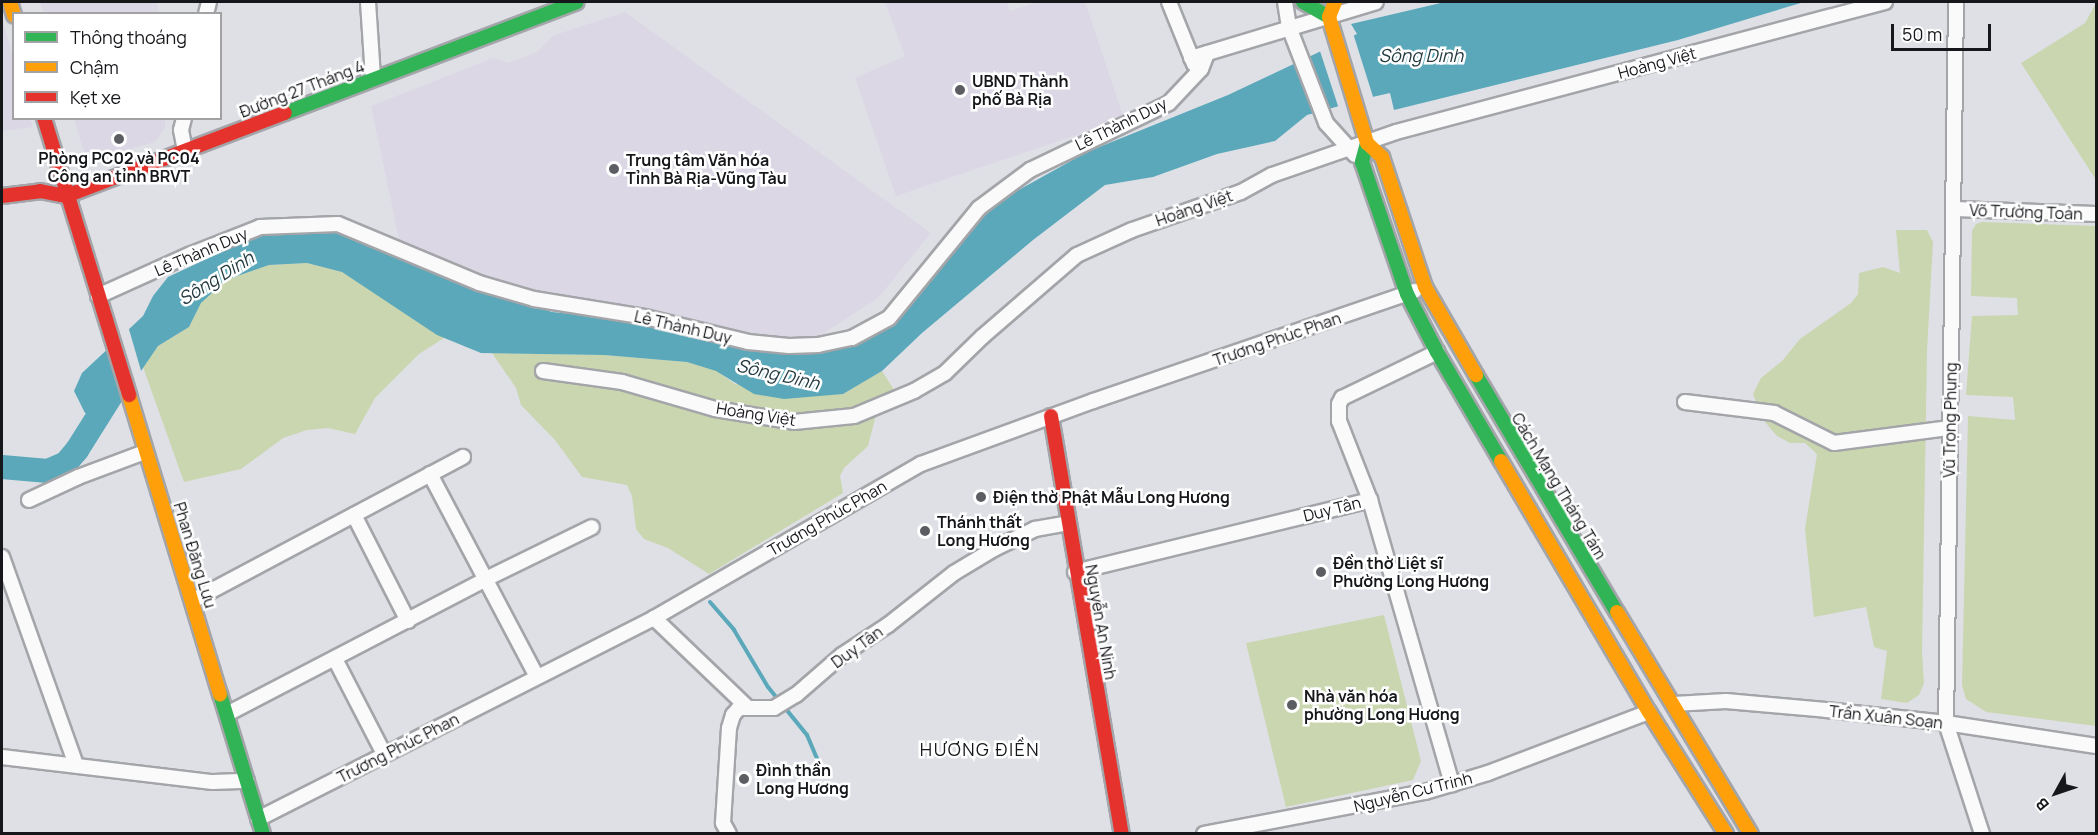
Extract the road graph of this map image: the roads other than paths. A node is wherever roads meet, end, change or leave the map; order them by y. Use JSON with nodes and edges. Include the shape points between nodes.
{"nodes":[{"id":1,"x":368,"y":2,"type":"edge"},
{"id":2,"x":577,"y":2,"type":"edge"},
{"id":3,"x":1169,"y":2,"type":"edge"},
{"id":4,"x":1284,"y":2,"type":"edge"},
{"id":5,"x":1303,"y":2,"type":"edge"},
{"id":6,"x":1335,"y":2,"type":"edge"},
{"id":7,"x":1376,"y":2,"type":"edge"},
{"id":8,"x":1885,"y":2,"type":"edge"},
{"id":9,"x":1956,"y":2,"type":"edge"},
{"id":10,"x":1331,"y":23,"type":"junction"},
{"id":11,"x":1292,"y":33,"type":"junction"},
{"id":12,"x":1207,"y":53,"type":"junction"},
{"id":13,"x":1191,"y":58,"type":"junction"},
{"id":14,"x":1198,"y":73,"type":"junction"},
{"id":15,"x":374,"y":78,"type":"junction"},
{"id":16,"x":45,"y":120,"type":"edge"},
{"id":17,"x":184,"y":120,"type":"edge"},
{"id":18,"x":1367,"y":143,"type":"junction"},
{"id":19,"x":1350,"y":149,"type":"junction"},
{"id":20,"x":185,"y":152,"type":"junction"},
{"id":21,"x":1362,"y":162,"type":"junction"},
{"id":22,"x":2,"y":196,"type":"edge"},
{"id":23,"x":66,"y":196,"type":"junction"},
{"id":24,"x":1955,"y":209,"type":"junction"},
{"id":25,"x":2097,"y":214,"type":"edge"},
{"id":26,"x":1425,"y":287,"type":"junction"},
{"id":27,"x":97,"y":291,"type":"junction"},
{"id":28,"x":1407,"y":294,"type":"junction"},
{"id":29,"x":1437,"y":352,"type":"junction"},
{"id":30,"x":543,"y":371,"type":"dead end"},
{"id":31,"x":1685,"y":402,"type":"dead end"},
{"id":32,"x":1050,"y":416,"type":"junction"},
{"id":33,"x":1950,"y":429,"type":"junction"},
{"id":34,"x":145,"y":449,"type":"junction"},
{"id":35,"x":463,"y":457,"type":"dead end"},
{"id":36,"x":430,"y":474,"type":"junction"},
{"id":37,"x":29,"y":500,"type":"dead end"},
{"id":38,"x":1370,"y":500,"type":"junction"},
{"id":39,"x":354,"y":515,"type":"junction"},
{"id":40,"x":1068,"y":523,"type":"junction"},
{"id":41,"x":592,"y":527,"type":"dead end"},
{"id":42,"x":2,"y":557,"type":"edge"},
{"id":43,"x":1076,"y":572,"type":"junction"},
{"id":44,"x":484,"y":580,"type":"junction"},
{"id":45,"x":6,"y":583,"type":"edge"},
{"id":46,"x":192,"y":601,"type":"junction"},
{"id":47,"x":654,"y":618,"type":"junction"},
{"id":48,"x":408,"y":621,"type":"junction"},
{"id":49,"x":335,"y":658,"type":"junction"},
{"id":50,"x":537,"y":677,"type":"junction"},
{"id":51,"x":1674,"y":704,"type":"junction"},
{"id":52,"x":747,"y":708,"type":"junction"},
{"id":53,"x":1649,"y":712,"type":"junction"},
{"id":54,"x":227,"y":714,"type":"junction"},
{"id":55,"x":1946,"y":723,"type":"junction"},
{"id":56,"x":2097,"y":746,"type":"edge"},
{"id":57,"x":384,"y":754,"type":"junction"},
{"id":58,"x":2,"y":757,"type":"edge"},
{"id":59,"x":76,"y":765,"type":"junction"},
{"id":60,"x":247,"y":781,"type":"junction"},
{"id":61,"x":1452,"y":784,"type":"junction"},
{"id":62,"x":258,"y":819,"type":"junction"},
{"id":63,"x":263,"y":834,"type":"edge"},
{"id":64,"x":729,"y":834,"type":"edge"},
{"id":65,"x":1122,"y":834,"type":"edge"},
{"id":66,"x":1204,"y":834,"type":"edge"},
{"id":67,"x":1726,"y":834,"type":"edge"},
{"id":68,"x":1751,"y":834,"type":"edge"},
{"id":69,"x":1982,"y":834,"type":"edge"}],
"edges":[{"from":1,"to":15,"type":"street"},
{"from":2,"to":15,"type":"street","name":"Đường 27 Tháng 4"},
{"from":3,"to":13,"type":"street"},
{"from":4,"to":11,"type":"street"},
{"from":5,"to":10,"type":"street"},
{"from":6,"to":10,"type":"street"},
{"from":7,"to":10,"type":"street"},
{"from":8,"to":18,"type":"street","name":"Hoàng Việt","via":[[1575,83]]},
{"from":9,"to":24,"type":"street","name":"Vũ Trọng Phụng"},
{"from":10,"to":11,"type":"street"},
{"from":10,"to":18,"type":"street","name":"Cách Mạng Tháng Tám"},
{"from":11,"to":12,"type":"street"},
{"from":11,"to":19,"type":"street","via":[[1326,123]]},
{"from":12,"to":13,"type":"street"},
{"from":12,"to":14,"type":"street","name":"Lê Thành Duy"},
{"from":13,"to":14,"type":"street"},
{"from":14,"to":27,"type":"street","name":"Lê Thành Duy","via":[[1169,102],[1030,170],[980,208],[889,318],[852,338],[818,345],[748,342],[645,316],[534,299],[468,279],[338,224],[260,227]]},
{"from":15,"to":20,"type":"street","name":"Đường 27 Tháng 4"},
{"from":16,"to":23,"type":"street","name":"Phan Đăng Lưu"},
{"from":17,"to":20,"type":"street"},
{"from":18,"to":19,"type":"street","name":"Hoàng Việt"},
{"from":18,"to":21,"type":"street"},
{"from":18,"to":26,"type":"street","name":"Cách Mạng Tháng Tám","via":[[1382,157]]},
{"from":19,"to":21,"type":"street"},
{"from":19,"to":30,"type":"street","name":"Hoàng Việt","via":[[1272,175],[1241,192],[1132,230],[1077,255],[945,373],[854,417],[794,422],[715,409],[622,382]]},
{"from":20,"to":23,"type":"street","name":"Đường 27 Tháng 4"},
{"from":21,"to":28,"type":"street"},
{"from":22,"to":23,"type":"street","name":"Đường 27 Tháng 4","via":[[40,191]]},
{"from":23,"to":27,"type":"street","name":"Phan Đăng Lưu"},
{"from":24,"to":25,"type":"street","name":"Võ Trường Toản"},
{"from":24,"to":33,"type":"street","name":"Vũ Trọng Phụng"},
{"from":26,"to":28,"type":"street","name":"Trương Phúc Phan"},
{"from":26,"to":51,"type":"street","name":"Cách Mạng Tháng Tám","via":[[1604,593]]},
{"from":27,"to":34,"type":"street","name":"Phan Đăng Lưu"},
{"from":28,"to":29,"type":"street"},
{"from":28,"to":32,"type":"street","name":"Trương Phúc Phan"},
{"from":29,"to":38,"type":"street","via":[[1342,398],[1339,404],[1339,421]]},
{"from":29,"to":53,"type":"street"},
{"from":31,"to":33,"type":"street","via":[[1774,413],[1831,442]]},
{"from":32,"to":40,"type":"street","name":"Nguyễn An Ninh"},
{"from":32,"to":47,"type":"street","name":"Trương Phúc Phan","via":[[921,464]]},
{"from":33,"to":55,"type":"street","name":"Vũ Trọng Phụng"},
{"from":34,"to":37,"type":"street"},
{"from":34,"to":46,"type":"street","name":"Phan Đăng Lưu"},
{"from":35,"to":36,"type":"street"},
{"from":36,"to":39,"type":"street"},
{"from":36,"to":44,"type":"street"},
{"from":38,"to":43,"type":"street","name":"Duy Tân"},
{"from":38,"to":61,"type":"street","name":"Duy Tân"},
{"from":39,"to":46,"type":"street"},
{"from":39,"to":48,"type":"street"},
{"from":40,"to":43,"type":"street","name":"Nguyễn An Ninh"},
{"from":40,"to":52,"type":"street","name":"Duy Tân","via":[[1035,529],[994,549],[954,573],[842,655],[796,695],[774,708]]},
{"from":41,"to":44,"type":"street"},
{"from":42,"to":45,"type":"street"},
{"from":43,"to":65,"type":"street","name":"Nguyễn An Ninh"},
{"from":44,"to":48,"type":"street"},
{"from":44,"to":50,"type":"street"},
{"from":45,"to":59,"type":"street"},
{"from":46,"to":54,"type":"street","name":"Phan Đăng Lưu"},
{"from":47,"to":50,"type":"street","name":"Trương Phúc Phan"},
{"from":47,"to":52,"type":"street"},
{"from":48,"to":49,"type":"street"},
{"from":49,"to":54,"type":"street"},
{"from":49,"to":57,"type":"street"},
{"from":50,"to":57,"type":"street","name":"Trương Phúc Phan"},
{"from":51,"to":53,"type":"street"},
{"from":51,"to":55,"type":"street","name":"Trần Xuân Soạn","via":[[1726,700]]},
{"from":51,"to":68,"type":"street","name":"Cách Mạng Tháng Tám"},
{"from":52,"to":64,"type":"street","via":[[739,708],[732,715],[729,728],[723,823]]},
{"from":53,"to":61,"type":"street","name":"Nguyễn Cư Trinh"},
{"from":53,"to":67,"type":"street"},
{"from":54,"to":60,"type":"street","name":"Phan Đăng Lưu"},
{"from":55,"to":56,"type":"street","name":"Trần Xuân Soạn"},
{"from":55,"to":69,"type":"street","name":"Vũ Trọng Phụng"},
{"from":57,"to":62,"type":"street","name":"Trương Phúc Phan"},
{"from":58,"to":59,"type":"street"},
{"from":59,"to":60,"type":"street","via":[[213,782]]},
{"from":60,"to":62,"type":"street","name":"Phan Đăng Lưu"},
{"from":61,"to":66,"type":"street","name":"Nguyễn Cư Trinh","via":[[1370,804]]},
{"from":62,"to":63,"type":"street","name":"Phan Đăng Lưu"}]}
